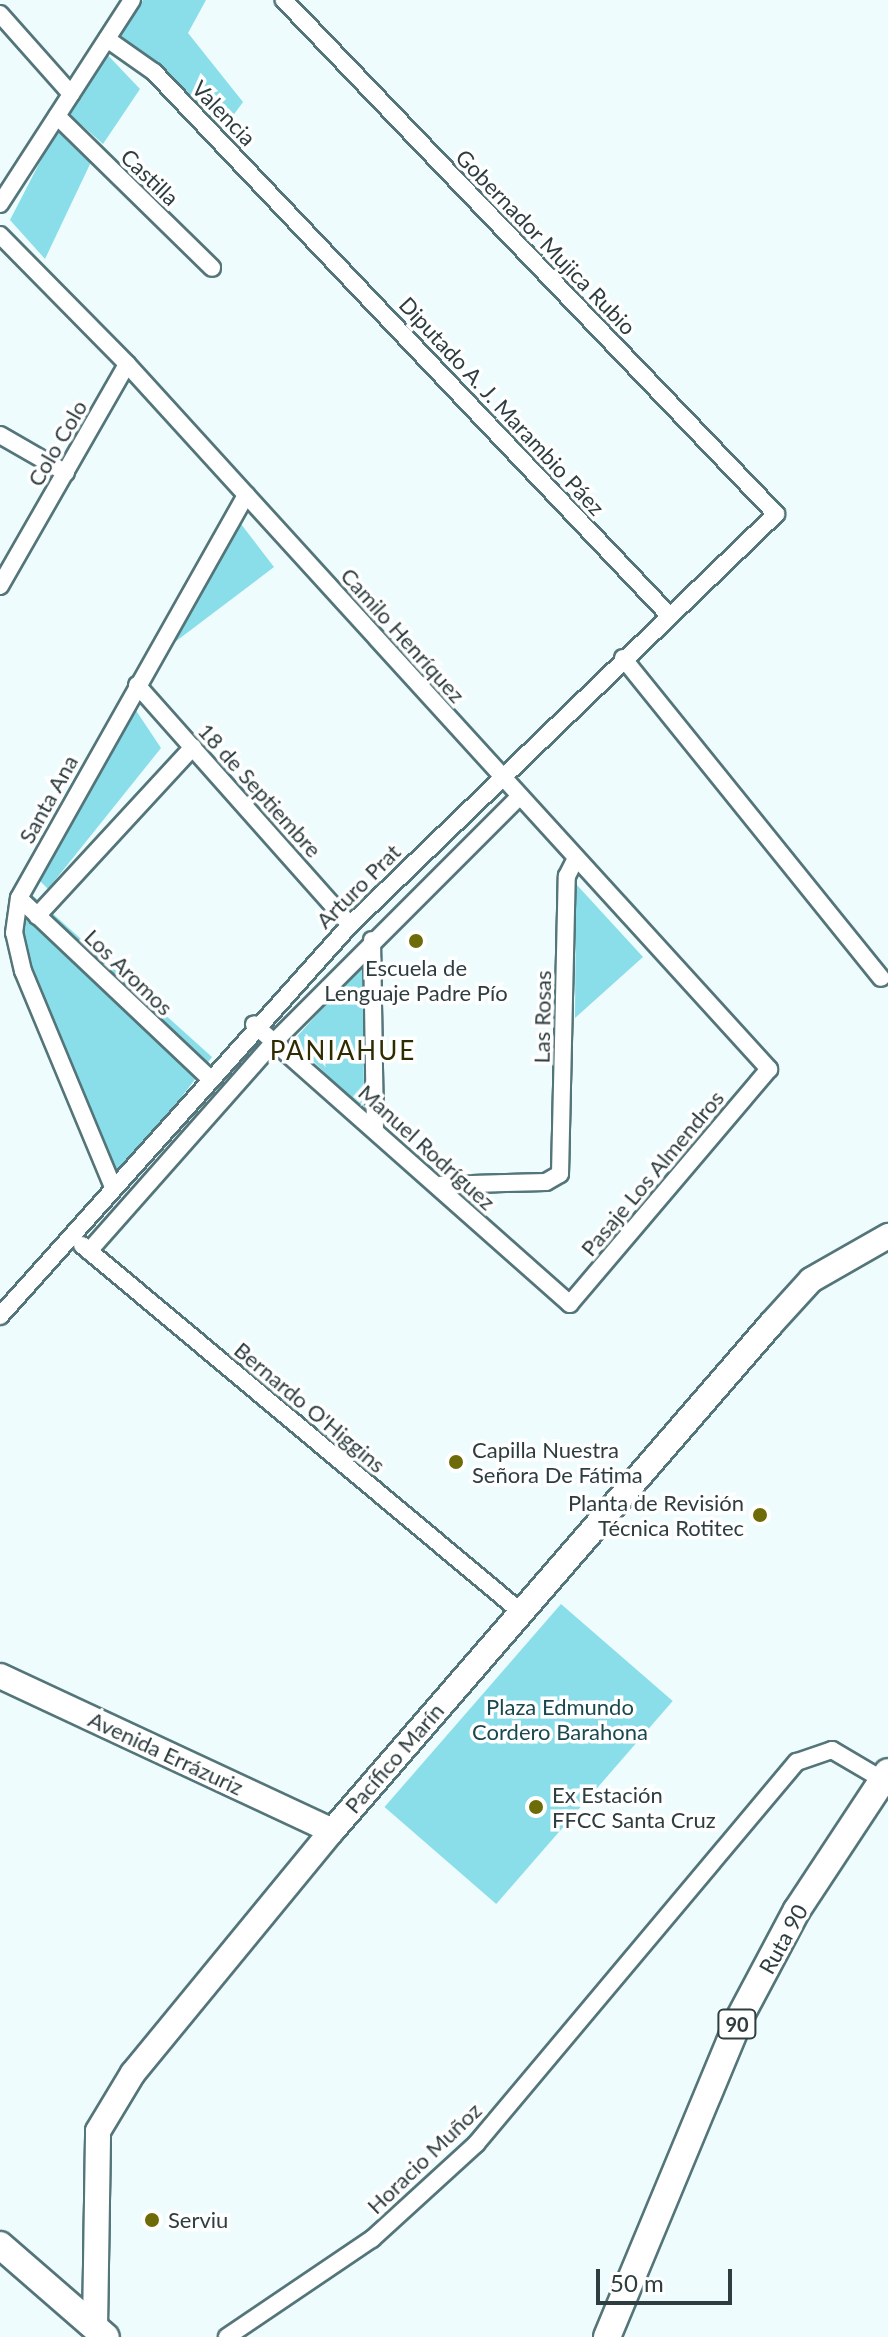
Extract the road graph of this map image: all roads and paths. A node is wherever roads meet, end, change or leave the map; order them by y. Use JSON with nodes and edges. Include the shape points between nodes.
{"nodes":[{"id":1,"x":132,"y":0,"type":"edge"},
{"id":2,"x":284,"y":0,"type":"edge"},
{"id":3,"x":0,"y":14,"type":"edge"},
{"id":4,"x":107,"y":39,"type":"junction"},
{"id":5,"x":71,"y":94,"type":"junction"},
{"id":6,"x":57,"y":116,"type":"junction"},
{"id":7,"x":0,"y":204,"type":"edge"},
{"id":8,"x":302,"y":227,"type":"joint"},
{"id":9,"x":0,"y":235,"type":"edge"},
{"id":10,"x":212,"y":268,"type":"dead end"},
{"id":11,"x":127,"y":364,"type":"junction"},
{"id":12,"x":0,"y":435,"type":"edge"},
{"id":13,"x":66,"y":473,"type":"junction"},
{"id":14,"x":246,"y":495,"type":"junction"},
{"id":15,"x":776,"y":514,"type":"joint"},
{"id":16,"x":1,"y":581,"type":"edge"},
{"id":17,"x":669,"y":615,"type":"junction"},
{"id":18,"x":623,"y":658,"type":"junction"},
{"id":19,"x":137,"y":685,"type":"junction"},
{"id":20,"x":193,"y":747,"type":"junction"},
{"id":21,"x":500,"y":774,"type":"junction"},
{"id":22,"x":520,"y":796,"type":"junction"},
{"id":23,"x":576,"y":858,"type":"junction"},
{"id":24,"x":19,"y":898,"type":"junction"},
{"id":25,"x":37,"y":916,"type":"junction"},
{"id":26,"x":350,"y":925,"type":"junction"},
{"id":27,"x":372,"y":940,"type":"junction"},
{"id":28,"x":881,"y":978,"type":"dead end"},
{"id":29,"x":254,"y":1024,"type":"junction"},
{"id":30,"x":275,"y":1041,"type":"junction"},
{"id":31,"x":769,"y":1069,"type":"joint"},
{"id":32,"x":208,"y":1077,"type":"junction"},
{"id":33,"x":375,"y":1129,"type":"junction"},
{"id":34,"x":437,"y":1185,"type":"junction"},
{"id":35,"x":113,"y":1187,"type":"junction"},
{"id":36,"x":72,"y":1236,"type":"junction"},
{"id":37,"x":888,"y":1236,"type":"edge"},
{"id":38,"x":89,"y":1251,"type":"junction"},
{"id":39,"x":570,"y":1304,"type":"joint"},
{"id":40,"x":0,"y":1316,"type":"edge"},
{"id":41,"x":521,"y":1612,"type":"junction"},
{"id":42,"x":0,"y":1676,"type":"edge"},
{"id":43,"x":885,"y":1776,"type":"edge"},
{"id":44,"x":332,"y":1831,"type":"junction"},
{"id":45,"x":0,"y":2245,"type":"edge"},
{"id":46,"x":620,"y":2294,"type":"junction"},
{"id":47,"x":100,"y":2333,"type":"edge"},
{"id":48,"x":227,"y":2337,"type":"edge"},
{"id":49,"x":588,"y":2337,"type":"edge"},
{"id":50,"x":607,"y":2337,"type":"edge"}],
"edges":[{"from":1,"to":4,"type":"street"},
{"from":2,"to":15,"type":"street","name":"Gobernador Mujica Rubio"},
{"from":3,"to":5,"type":"street"},
{"from":4,"to":5,"type":"street"},
{"from":4,"to":8,"type":"street","name":"Valencia","via":[[154,72]]},
{"from":5,"to":6,"type":"street"},
{"from":6,"to":7,"type":"street"},
{"from":6,"to":10,"type":"street","name":"Castilla"},
{"from":8,"to":17,"type":"street","name":"Diputado A. J. Marambio Páez"},
{"from":9,"to":11,"type":"street","name":"Camilo Henríquez"},
{"from":11,"to":13,"type":"street","name":"Colo Colo"},
{"from":11,"to":14,"type":"street","name":"Camilo Henríquez"},
{"from":12,"to":13,"type":"street"},
{"from":13,"to":16,"type":"street","name":"Colo Colo"},
{"from":14,"to":19,"type":"street","name":"Santa Ana"},
{"from":14,"to":21,"type":"street","name":"Camilo Henríquez"},
{"from":15,"to":17,"type":"street","name":"Arturo Prat"},
{"from":17,"to":18,"type":"street","name":"Arturo Prat"},
{"from":18,"to":21,"type":"street","name":"Arturo Prat"},
{"from":18,"to":28,"type":"street"},
{"from":19,"to":20,"type":"street","name":"18 de Septiembre"},
{"from":19,"to":24,"type":"street","name":"Santa Ana"},
{"from":20,"to":25,"type":"street"},
{"from":20,"to":26,"type":"street","name":"18 de Septiembre"},
{"from":21,"to":22,"type":"street","name":"Camilo Henríquez"},
{"from":21,"to":26,"type":"street","name":"Arturo Prat"},
{"from":22,"to":23,"type":"street","name":"Camilo Henríquez"},
{"from":22,"to":27,"type":"street"},
{"from":23,"to":31,"type":"street","name":"Camilo Henríquez"},
{"from":23,"to":34,"type":"street","name":"Las Rosas","via":[[567,876],[557,1179]]},
{"from":24,"to":25,"type":"street","name":"Los Aromos"},
{"from":24,"to":35,"type":"street","name":"Santa Ana","via":[[14,933],[23,971]]},
{"from":25,"to":32,"type":"street","name":"Los Aromos"},
{"from":26,"to":29,"type":"street","name":"Arturo Prat"},
{"from":27,"to":30,"type":"street"},
{"from":27,"to":33,"type":"street"},
{"from":29,"to":30,"type":"street","name":"Manuel Rodríguez"},
{"from":29,"to":32,"type":"street","name":"Arturo Prat"},
{"from":30,"to":33,"type":"street","name":"Manuel Rodríguez"},
{"from":30,"to":38,"type":"street"},
{"from":31,"to":39,"type":"street","name":"Pasaje Los Almendros"},
{"from":32,"to":35,"type":"street","name":"Arturo Prat"},
{"from":33,"to":34,"type":"street","name":"Manuel Rodríguez"},
{"from":34,"to":39,"type":"street","name":"Manuel Rodríguez"},
{"from":35,"to":36,"type":"street","name":"Arturo Prat"},
{"from":36,"to":38,"type":"street","name":"Bernardo O'Higgins"},
{"from":36,"to":40,"type":"street","name":"Arturo Prat"},
{"from":37,"to":41,"type":"street","name":"Pacífico Marín","via":[[811,1280]]},
{"from":38,"to":41,"type":"street","name":"Bernardo O'Higgins"},
{"from":41,"to":44,"type":"street","name":"Pacífico Marín"},
{"from":42,"to":44,"type":"street","name":"Avenida Errázuriz"},
{"from":43,"to":46,"type":"main road","name":"Ruta 90","number":"90","via":[[797,1910],[740,2017]]},
{"from":43,"to":48,"type":"street","name":"Horacio Muñoz","via":[[841,1752],[804,1756],[476,2144],[372,2239]]},
{"from":44,"to":47,"type":"street","name":"Pacífico Marín","via":[[133,2073],[98,2131]]},
{"from":45,"to":47,"type":"main road"},
{"from":46,"to":49,"type":"main road","name":"Ruta 90","number":"90"},
{"from":46,"to":50,"type":"main road","name":"Ruta 90","number":"90"}]}
